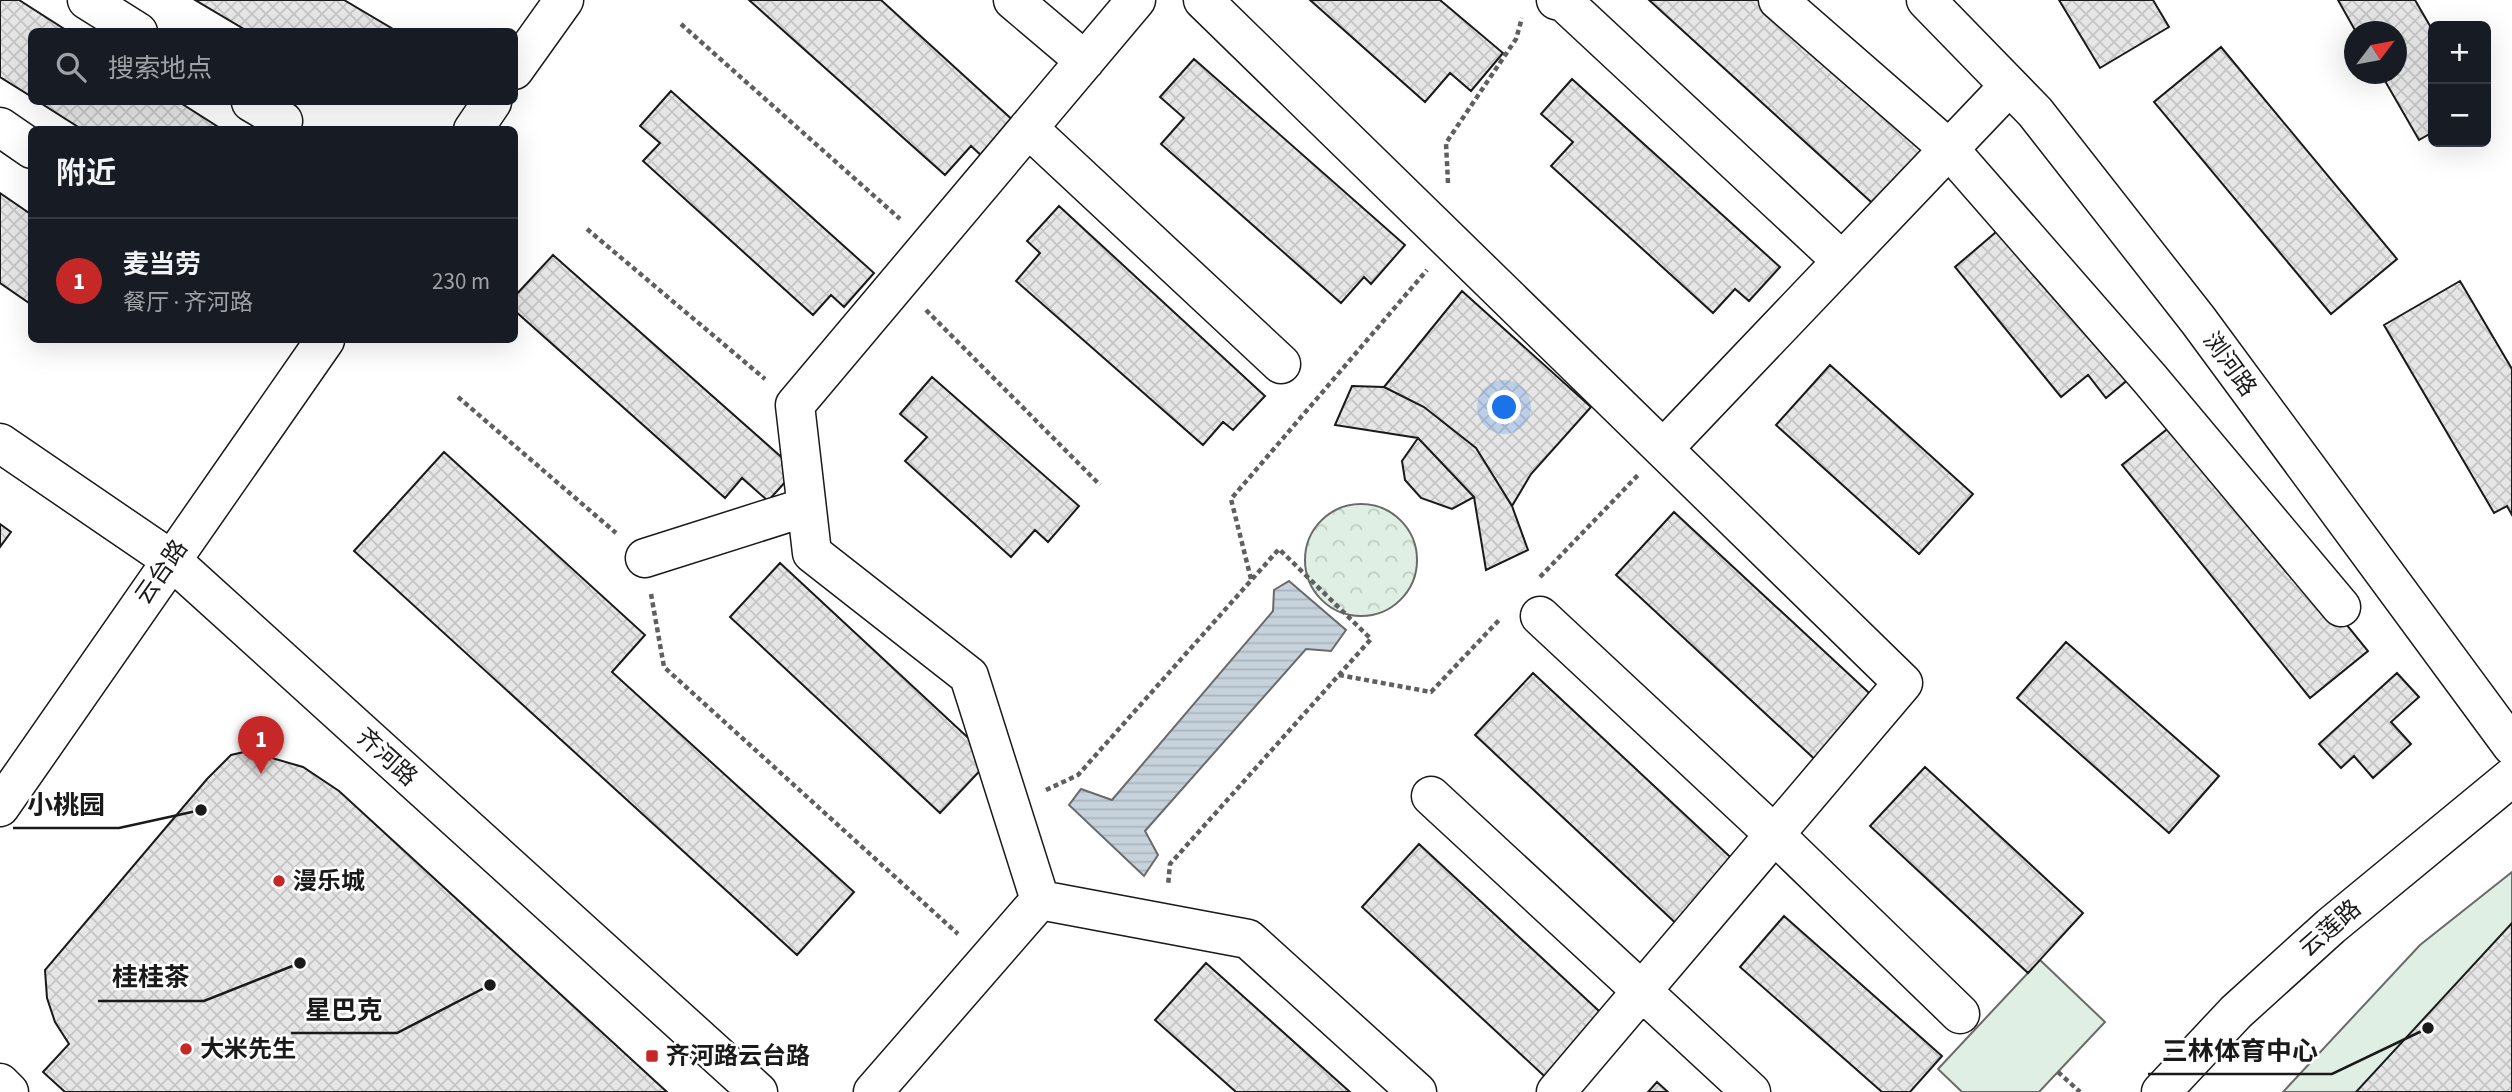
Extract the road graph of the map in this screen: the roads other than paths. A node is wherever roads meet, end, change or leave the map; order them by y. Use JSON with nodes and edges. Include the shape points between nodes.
{"nodes":[{"id":1,"x":87,"y":0,"type":"edge"},
{"id":2,"x":564,"y":0,"type":"edge"},
{"id":3,"x":1013,"y":0,"type":"edge"},
{"id":4,"x":1136,"y":0,"type":"edge"},
{"id":5,"x":1203,"y":0,"type":"edge"},
{"id":6,"x":1778,"y":0,"type":"edge"},
{"id":7,"x":1926,"y":0,"type":"edge"},
{"id":8,"x":1540,"y":7,"type":"edge"},
{"id":9,"x":132,"y":28,"type":"edge"},
{"id":10,"x":1085,"y":61,"type":"junction"},
{"id":11,"x":518,"y":64,"type":"edge"},
{"id":12,"x":2009,"y":86,"type":"junction"},
{"id":13,"x":256,"y":105,"type":"edge"},
{"id":14,"x":490,"y":105,"type":"edge"},
{"id":15,"x":283,"y":121,"type":"dead end"},
{"id":16,"x":476,"y":126,"type":"edge"},
{"id":17,"x":0,"y":127,"type":"edge"},
{"id":18,"x":1028,"y":128,"type":"junction"},
{"id":19,"x":28,"y":146,"type":"edge"},
{"id":20,"x":1949,"y":149,"type":"junction"},
{"id":21,"x":1842,"y":261,"type":"junction"},
{"id":22,"x":322,"y":343,"type":"edge"},
{"id":23,"x":1280,"y":365,"type":"dead end"},
{"id":24,"x":0,"y":443,"type":"edge"},
{"id":25,"x":1663,"y":449,"type":"junction"},
{"id":26,"x":806,"y":507,"type":"junction"},
{"id":27,"x":645,"y":558,"type":"road end"},
{"id":28,"x":170,"y":559,"type":"junction"},
{"id":29,"x":2341,"y":607,"type":"dead end"},
{"id":30,"x":1540,"y":616,"type":"dead end"},
{"id":31,"x":2512,"y":746,"type":"edge"},
{"id":32,"x":2512,"y":777,"type":"edge"},
{"id":33,"x":1432,"y":796,"type":"dead end"},
{"id":34,"x":0,"y":807,"type":"edge"},
{"id":35,"x":1775,"y":835,"type":"junction"},
{"id":36,"x":1040,"y":901,"type":"junction"},
{"id":37,"x":1643,"y":990,"type":"junction"},
{"id":38,"x":1960,"y":1014,"type":"dead end"},
{"id":39,"x":0,"y":1083,"type":"edge"},
{"id":40,"x":9,"y":1092,"type":"edge"},
{"id":41,"x":758,"y":1092,"type":"edge"},
{"id":42,"x":873,"y":1092,"type":"edge"},
{"id":43,"x":1417,"y":1092,"type":"edge"},
{"id":44,"x":1556,"y":1092,"type":"edge"},
{"id":45,"x":1751,"y":1092,"type":"edge"},
{"id":46,"x":2161,"y":1092,"type":"edge"}],
"edges":[{"from":1,"to":9,"type":"street"},
{"from":2,"to":11,"type":"street"},
{"from":3,"to":10,"type":"street"},
{"from":4,"to":10,"type":"street"},
{"from":5,"to":25,"type":"street"},
{"from":6,"to":20,"type":"street"},
{"from":7,"to":12,"type":"street","name":"浏河路"},
{"from":8,"to":21,"type":"street","via":[[1564,2]]},
{"from":10,"to":18,"type":"street"},
{"from":12,"to":20,"type":"street"},
{"from":12,"to":31,"type":"street","name":"浏河路","via":[[2198,320]]},
{"from":13,"to":15,"type":"street"},
{"from":14,"to":16,"type":"street"},
{"from":17,"to":19,"type":"street"},
{"from":18,"to":23,"type":"street"},
{"from":18,"to":26,"type":"street","via":[[795,405]]},
{"from":20,"to":21,"type":"street"},
{"from":20,"to":29,"type":"street"},
{"from":21,"to":25,"type":"street"},
{"from":22,"to":28,"type":"street","name":"云台路"},
{"from":24,"to":28,"type":"street","name":"齐河路"},
{"from":25,"to":35,"type":"street","via":[[1903,683]]},
{"from":26,"to":27,"type":"street"},
{"from":26,"to":36,"type":"street","via":[[811,553],[969,676]]},
{"from":28,"to":34,"type":"street","name":"云台路"},
{"from":28,"to":41,"type":"street","name":"齐河路"},
{"from":30,"to":35,"type":"street"},
{"from":32,"to":46,"type":"street","name":"云莲路","via":[[2331,926],[2236,1012]]},
{"from":33,"to":37,"type":"street"},
{"from":35,"to":37,"type":"street"},
{"from":35,"to":38,"type":"street"},
{"from":36,"to":42,"type":"street"},
{"from":36,"to":43,"type":"street","via":[[1248,939]]},
{"from":37,"to":44,"type":"street"},
{"from":37,"to":45,"type":"street"},
{"from":39,"to":40,"type":"street"}]}
